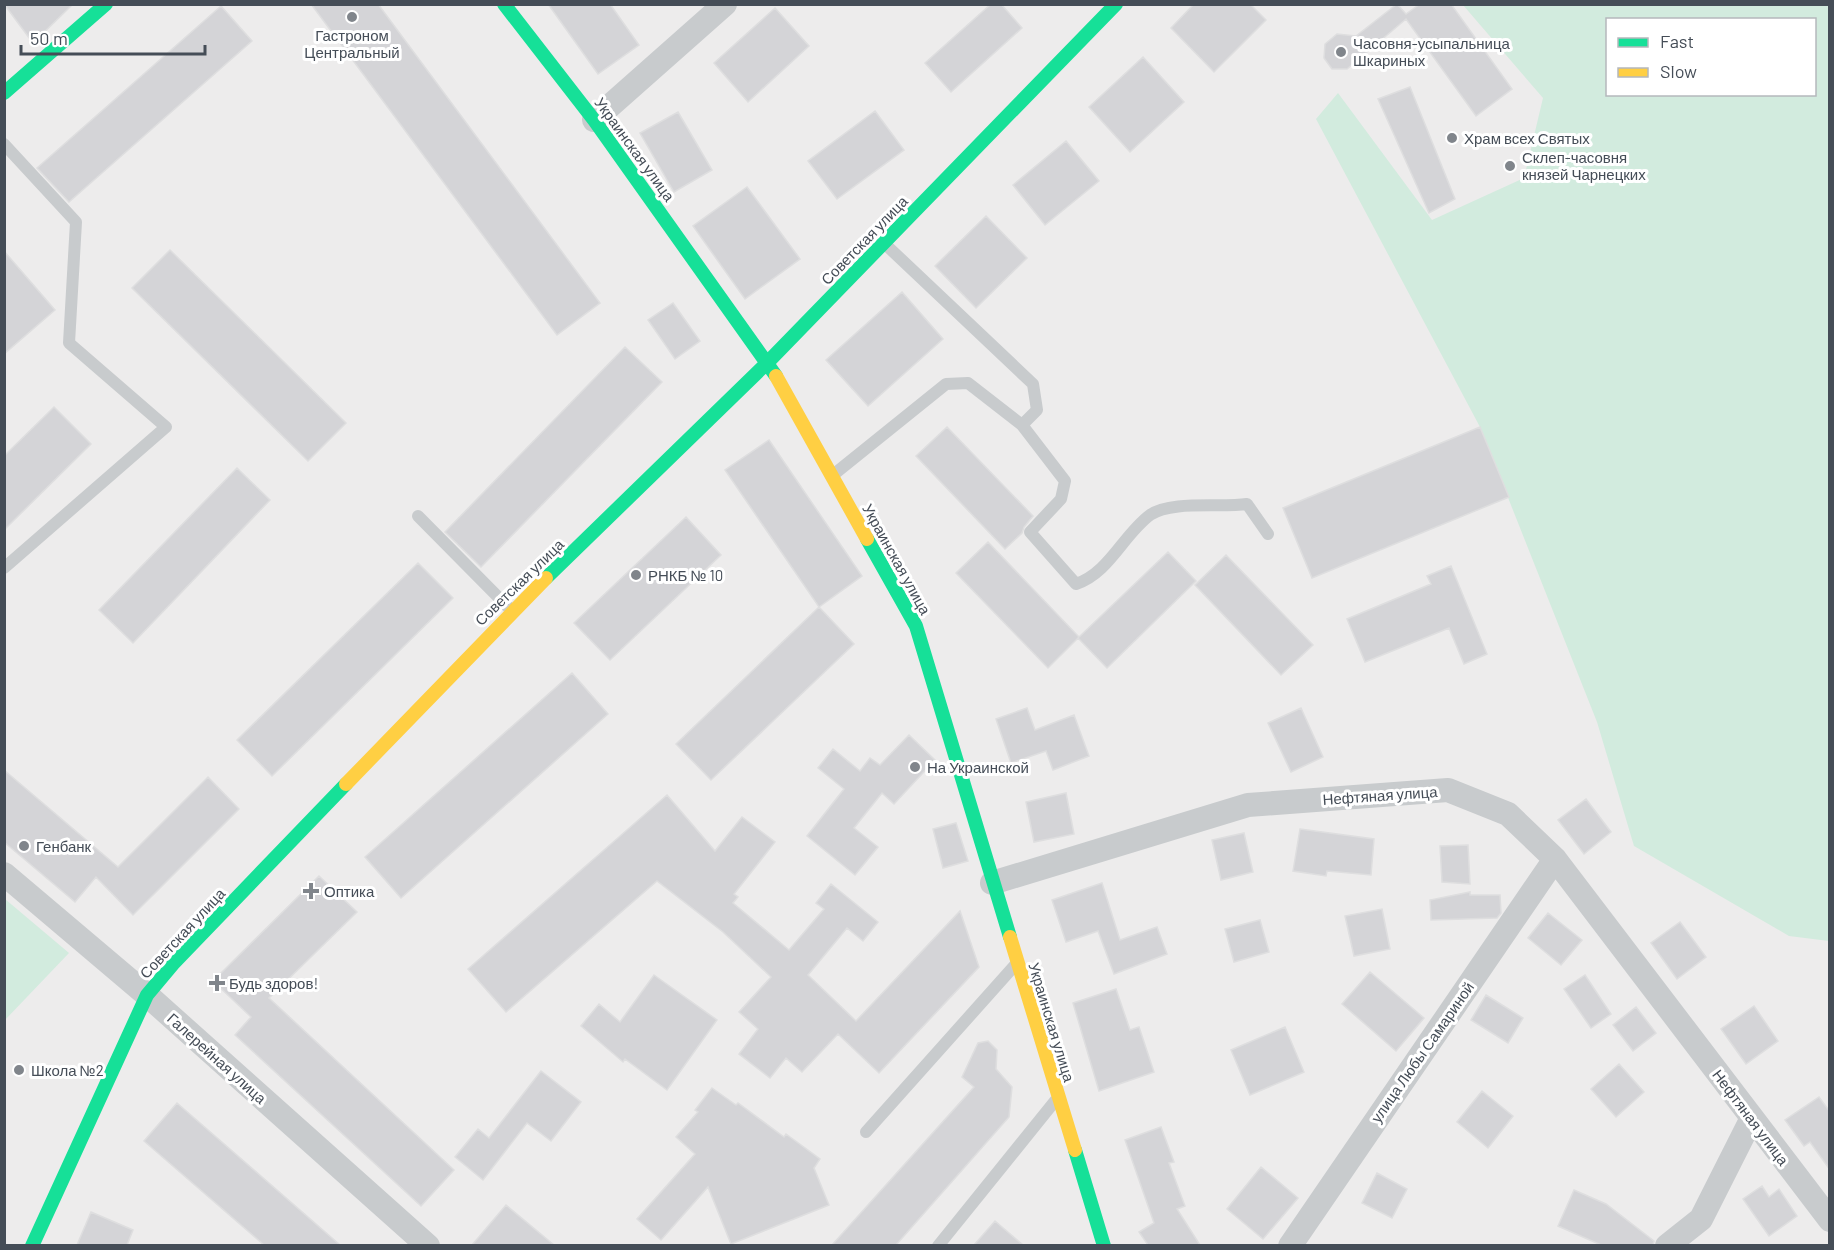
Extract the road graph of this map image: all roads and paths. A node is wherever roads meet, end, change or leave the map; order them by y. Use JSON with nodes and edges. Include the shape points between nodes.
{"nodes":[{"id":1,"x":106,"y":4,"type":"edge"},
{"id":2,"x":504,"y":4,"type":"edge"},
{"id":3,"x":725,"y":4,"type":"edge"},
{"id":4,"x":1116,"y":4,"type":"edge"},
{"id":5,"x":4,"y":93,"type":"edge"},
{"id":6,"x":594,"y":120,"type":"junction"},
{"id":7,"x":4,"y":144,"type":"edge"},
{"id":8,"x":884,"y":243,"type":"junction"},
{"id":9,"x":768,"y":362,"type":"junction"},
{"id":10,"x":1022,"y":425,"type":"junction"},
{"id":11,"x":832,"y":476,"type":"junction"},
{"id":12,"x":418,"y":516,"type":"dead end"},
{"id":13,"x":1268,"y":534,"type":"dead end"},
{"id":14,"x":4,"y":568,"type":"edge"},
{"id":15,"x":512,"y":611,"type":"junction"},
{"id":16,"x":1555,"y":860,"type":"junction"},
{"id":17,"x":4,"y":874,"type":"edge"},
{"id":18,"x":992,"y":883,"type":"junction"},
{"id":19,"x":1017,"y":964,"type":"junction"},
{"id":20,"x":147,"y":995,"type":"junction"},
{"id":21,"x":1058,"y":1098,"type":"junction"},
{"id":22,"x":1752,"y":1118,"type":"junction"},
{"id":23,"x":866,"y":1132,"type":"dead end"},
{"id":24,"x":1830,"y":1220,"type":"edge"},
{"id":25,"x":32,"y":1245,"type":"edge"},
{"id":26,"x":428,"y":1245,"type":"edge"},
{"id":27,"x":938,"y":1245,"type":"edge"},
{"id":28,"x":1104,"y":1245,"type":"edge"},
{"id":29,"x":1290,"y":1245,"type":"edge"},
{"id":30,"x":1667,"y":1245,"type":"edge"}],
"edges":[{"from":1,"to":5,"type":"main road"},
{"from":2,"to":6,"type":"main road","name":"Украинская улица"},
{"from":3,"to":6,"type":"street"},
{"from":4,"to":8,"type":"main road","name":"Советская улица"},
{"from":6,"to":9,"type":"main road","name":"Украинская улица"},
{"from":7,"to":14,"type":"lane","via":[[76,222],[69,343],[166,427]]},
{"from":8,"to":9,"type":"main road","name":"Советская улица"},
{"from":8,"to":10,"type":"lane","via":[[1033,384],[1037,410]]},
{"from":9,"to":11,"type":"main road","name":"Украинская улица"},
{"from":9,"to":15,"type":"main road","name":"Советская улица"},
{"from":10,"to":11,"type":"lane","via":[[968,383],[946,384]]},
{"from":10,"to":13,"type":"lane","via":[[1065,481],[1061,499],[1030,532],[1076,584],[1091,579],[1151,514],[1186,506],[1247,504]]},
{"from":11,"to":18,"type":"main road","name":"Украинская улица","via":[[916,626]]},
{"from":12,"to":15,"type":"lane"},
{"from":15,"to":20,"type":"main road","name":"Советская улица"},
{"from":16,"to":18,"type":"street","name":"Нефтяная улица","via":[[1508,814],[1448,790],[1248,805]]},
{"from":16,"to":22,"type":"street","name":"Нефтяная улица"},
{"from":16,"to":29,"type":"street","name":"улица Любы Самариной"},
{"from":17,"to":20,"type":"street","name":"Галерейная улица"},
{"from":18,"to":19,"type":"main road","name":"Украинская улица"},
{"from":19,"to":21,"type":"main road","name":"Украинская улица"},
{"from":19,"to":23,"type":"lane"},
{"from":20,"to":25,"type":"main road","name":"Советская улица"},
{"from":20,"to":26,"type":"street","name":"Галерейная улица"},
{"from":21,"to":27,"type":"lane"},
{"from":21,"to":28,"type":"main road","name":"Украинская улица"},
{"from":22,"to":24,"type":"street","name":"Нефтяная улица"},
{"from":22,"to":30,"type":"street","via":[[1701,1219]]}]}
